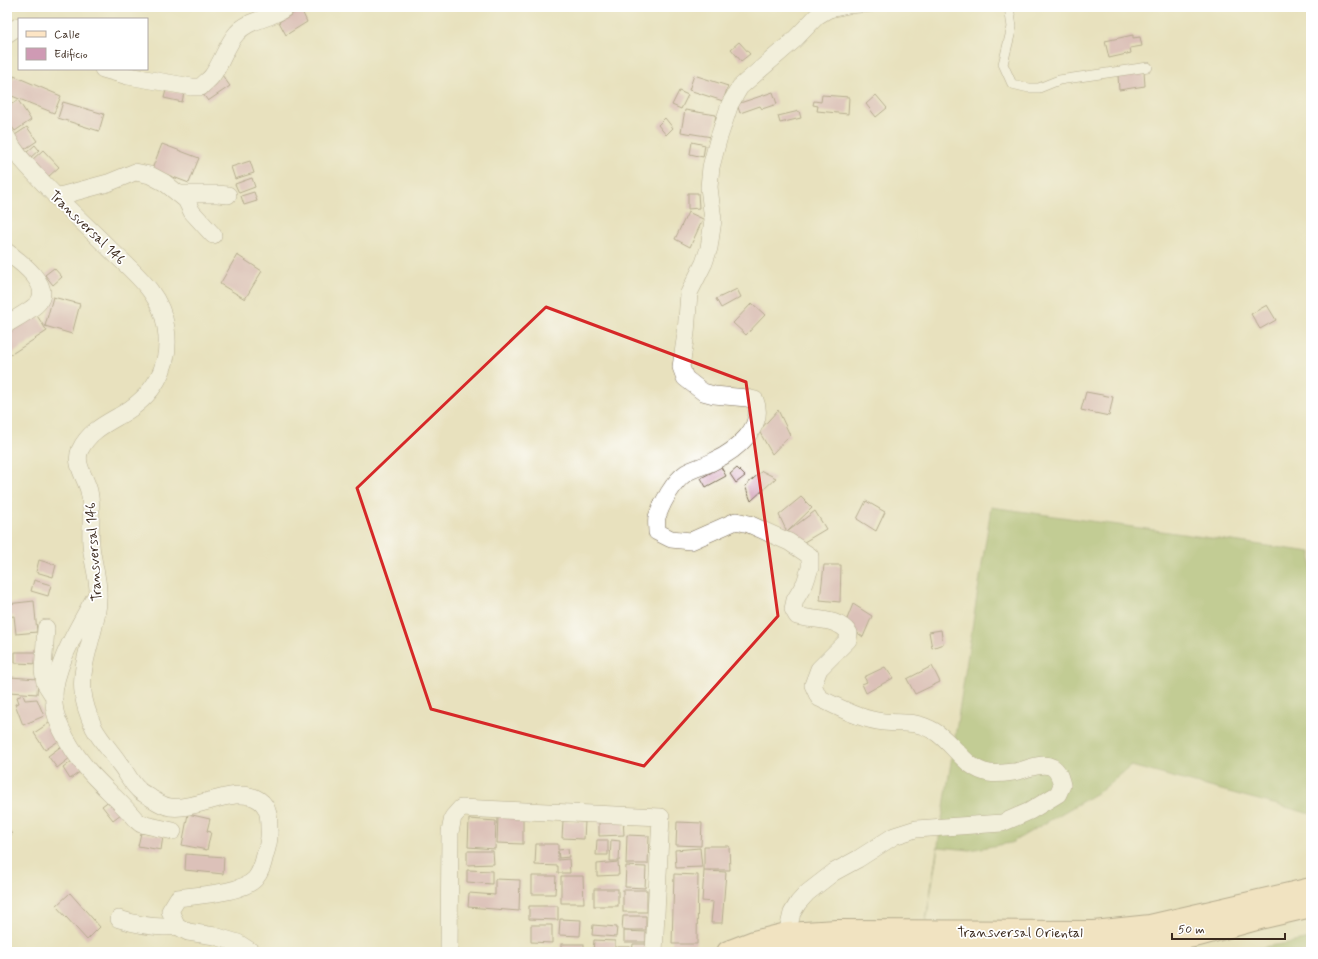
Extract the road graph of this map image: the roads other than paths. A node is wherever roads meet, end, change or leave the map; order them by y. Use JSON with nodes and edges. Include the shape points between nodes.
{"nodes":[{"id":1,"x":286,"y":7,"type":"edge"},
{"id":2,"x":832,"y":7,"type":"edge"},
{"id":3,"x":873,"y":7,"type":"edge"},
{"id":4,"x":1009,"y":7,"type":"edge"},
{"id":5,"x":817,"y":16,"type":"junction"},
{"id":6,"x":18,"y":27,"type":"edge"},
{"id":7,"x":7,"y":34,"type":"edge"},
{"id":8,"x":1148,"y":67,"type":"dead end"},
{"id":9,"x":107,"y":70,"type":"edge"},
{"id":10,"x":7,"y":137,"type":"edge"},
{"id":11,"x":179,"y":194,"type":"junction"},
{"id":12,"x":228,"y":195,"type":"dead end"},
{"id":13,"x":56,"y":197,"type":"junction"},
{"id":14,"x":213,"y":235,"type":"dead end"},
{"id":15,"x":7,"y":252,"type":"edge"},
{"id":16,"x":7,"y":324,"type":"edge"},
{"id":17,"x":98,"y":592,"type":"junction"},
{"id":18,"x":46,"y":628,"type":"dead end"},
{"id":19,"x":54,"y":697,"type":"junction"},
{"id":20,"x":172,"y":831,"type":"dead end"},
{"id":21,"x":1311,"y":889,"type":"edge"},
{"id":22,"x":1311,"y":906,"type":"edge"},
{"id":23,"x":119,"y":919,"type":"dead end"},
{"id":24,"x":177,"y":926,"type":"junction"},
{"id":25,"x":786,"y":943,"type":"edge"},
{"id":26,"x":252,"y":952,"type":"edge"},
{"id":27,"x":449,"y":952,"type":"edge"},
{"id":28,"x":654,"y":952,"type":"edge"},
{"id":29,"x":728,"y":952,"type":"edge"}],
"edges":[{"from":1,"to":9,"type":"street","via":[[281,12],[249,23],[237,32],[212,76],[201,87],[128,76]]},
{"from":2,"to":5,"type":"street"},
{"from":3,"to":5,"type":"lane"},
{"from":4,"to":8,"type":"lane","via":[[1012,27],[1003,64],[1012,84],[1039,88],[1059,80]]},
{"from":5,"to":25,"type":"street","via":[[793,41],[740,87],[730,104],[718,140],[708,187],[713,220],[709,248],[689,293],[681,367],[685,378],[703,392],[755,400],[757,413],[754,426],[744,440],[730,452],[686,473],[676,481],[657,518],[657,532],[671,539],[690,541],[736,521],[789,542],[810,556],[810,568],[805,583],[795,600],[793,610],[797,616],[835,622],[850,633],[848,640],[819,669],[813,686],[818,698],[862,717],[884,722],[913,722],[934,731],[972,767],[988,773],[1052,767],[1060,775],[1062,785],[1058,794],[1030,811],[1002,823],[916,829],[894,836],[834,872],[807,893],[792,913]]},
{"from":6,"to":7,"type":"street"},
{"from":10,"to":13,"type":"street","name":"Transversal 146","via":[[12,149]]},
{"from":11,"to":12,"type":"street"},
{"from":11,"to":13,"type":"street","via":[[150,175],[135,172],[108,183]]},
{"from":11,"to":14,"type":"street"},
{"from":13,"to":17,"type":"street","name":"Transversal 146","via":[[148,286],[163,312],[166,326],[166,360],[162,373],[151,391],[135,406],[89,436],[78,453],[91,506],[91,545]]},
{"from":15,"to":16,"type":"street","via":[[29,269],[42,289],[38,304]]},
{"from":17,"to":19,"type":"street","via":[[64,658],[55,684]]},
{"from":17,"to":24,"type":"street","name":"Transversal 146","via":[[96,618],[83,677],[87,712],[96,730],[138,791],[171,807],[246,795],[260,800],[269,811],[268,847],[261,870],[253,881],[234,891],[178,898],[170,911]]},
{"from":18,"to":19,"type":"street","via":[[43,670],[45,682]]},
{"from":19,"to":20,"type":"street","via":[[62,732],[89,770],[135,819],[142,824]]},
{"from":21,"to":25,"type":"main road","name":"Transversal Oriental","via":[[1150,926],[1094,932],[837,931]]},
{"from":22,"to":25,"type":"main road","name":"Transversal Oriental","via":[[1199,935],[1100,951],[835,948],[791,950]]},
{"from":23,"to":24,"type":"street","via":[[153,927]]},
{"from":24,"to":26,"type":"street","via":[[188,932],[238,943]]},
{"from":25,"to":29,"type":"main road","name":"Transversal Oriental","via":[[754,942]]},
{"from":27,"to":28,"type":"street","via":[[450,832],[453,817],[461,808],[661,817]]}]}
